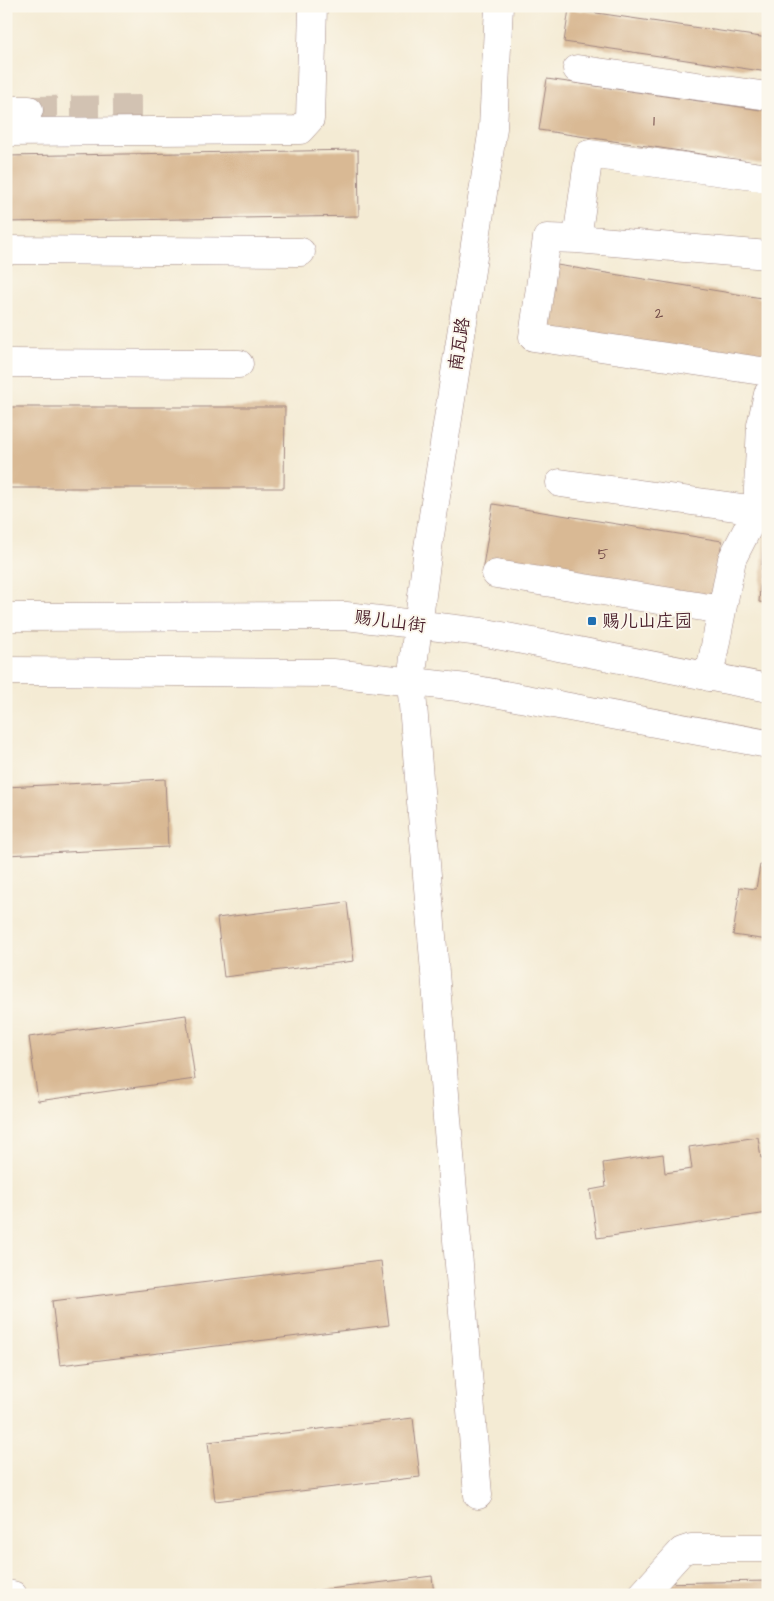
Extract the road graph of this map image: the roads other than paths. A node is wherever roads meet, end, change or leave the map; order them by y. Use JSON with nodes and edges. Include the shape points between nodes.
{"nodes":[{"id":1,"x":313,"y":6,"type":"edge"},
{"id":2,"x":499,"y":6,"type":"edge"},
{"id":3,"x":577,"y":69,"type":"dead end"},
{"id":4,"x":768,"y":96,"type":"edge"},
{"id":5,"x":6,"y":132,"type":"edge"},
{"id":6,"x":768,"y":178,"type":"edge"},
{"id":7,"x":577,"y":239,"type":"junction"},
{"id":8,"x":6,"y":250,"type":"edge"},
{"id":9,"x":301,"y":252,"type":"dead end"},
{"id":10,"x":768,"y":255,"type":"edge"},
{"id":11,"x":6,"y":363,"type":"edge"},
{"id":12,"x":239,"y":364,"type":"dead end"},
{"id":13,"x":768,"y":372,"type":"edge"},
{"id":14,"x":768,"y":394,"type":"edge"},
{"id":15,"x":560,"y":483,"type":"dead end"},
{"id":16,"x":757,"y":510,"type":"junction"},
{"id":17,"x":496,"y":574,"type":"dead end"},
{"id":18,"x":722,"y":610,"type":"junction"},
{"id":19,"x":6,"y":617,"type":"edge"},
{"id":20,"x":418,"y":625,"type":"junction"},
{"id":21,"x":6,"y":671,"type":"edge"},
{"id":22,"x":709,"y":677,"type":"junction"},
{"id":23,"x":410,"y":681,"type":"junction"},
{"id":24,"x":768,"y":688,"type":"edge"},
{"id":25,"x":768,"y":744,"type":"edge"},
{"id":26,"x":478,"y":1495,"type":"dead end"},
{"id":27,"x":768,"y":1548,"type":"edge"},
{"id":28,"x":6,"y":1594,"type":"edge"},
{"id":29,"x":13,"y":1595,"type":"edge"},
{"id":30,"x":642,"y":1595,"type":"edge"}],
"edges":[{"from":1,"to":5,"type":"street","via":[[310,119],[300,130]]},
{"from":2,"to":20,"type":"street","name":"南瓦路","via":[[492,128]]},
{"from":3,"to":4,"type":"street"},
{"from":6,"to":7,"type":"street","via":[[589,154]]},
{"from":7,"to":10,"type":"street"},
{"from":7,"to":13,"type":"street","via":[[547,238],[533,337]]},
{"from":8,"to":9,"type":"street"},
{"from":11,"to":12,"type":"street"},
{"from":14,"to":16,"type":"street","via":[[761,425]]},
{"from":15,"to":16,"type":"street"},
{"from":16,"to":18,"type":"street","via":[[732,558]]},
{"from":17,"to":18,"type":"street"},
{"from":18,"to":22,"type":"street"},
{"from":19,"to":20,"type":"street","name":"赐儿山街","via":[[346,616]]},
{"from":20,"to":22,"type":"street","name":"赐儿山街","via":[[481,632]]},
{"from":20,"to":23,"type":"street","name":"南瓦路"},
{"from":21,"to":23,"type":"street","via":[[333,673]]},
{"from":22,"to":24,"type":"street","name":"赐儿山街"},
{"from":23,"to":25,"type":"street","via":[[468,688]]},
{"from":23,"to":26,"type":"street","name":"南瓦路"},
{"from":27,"to":30,"type":"street","via":[[691,1548],[682,1551]]},
{"from":28,"to":29,"type":"street"}]}
